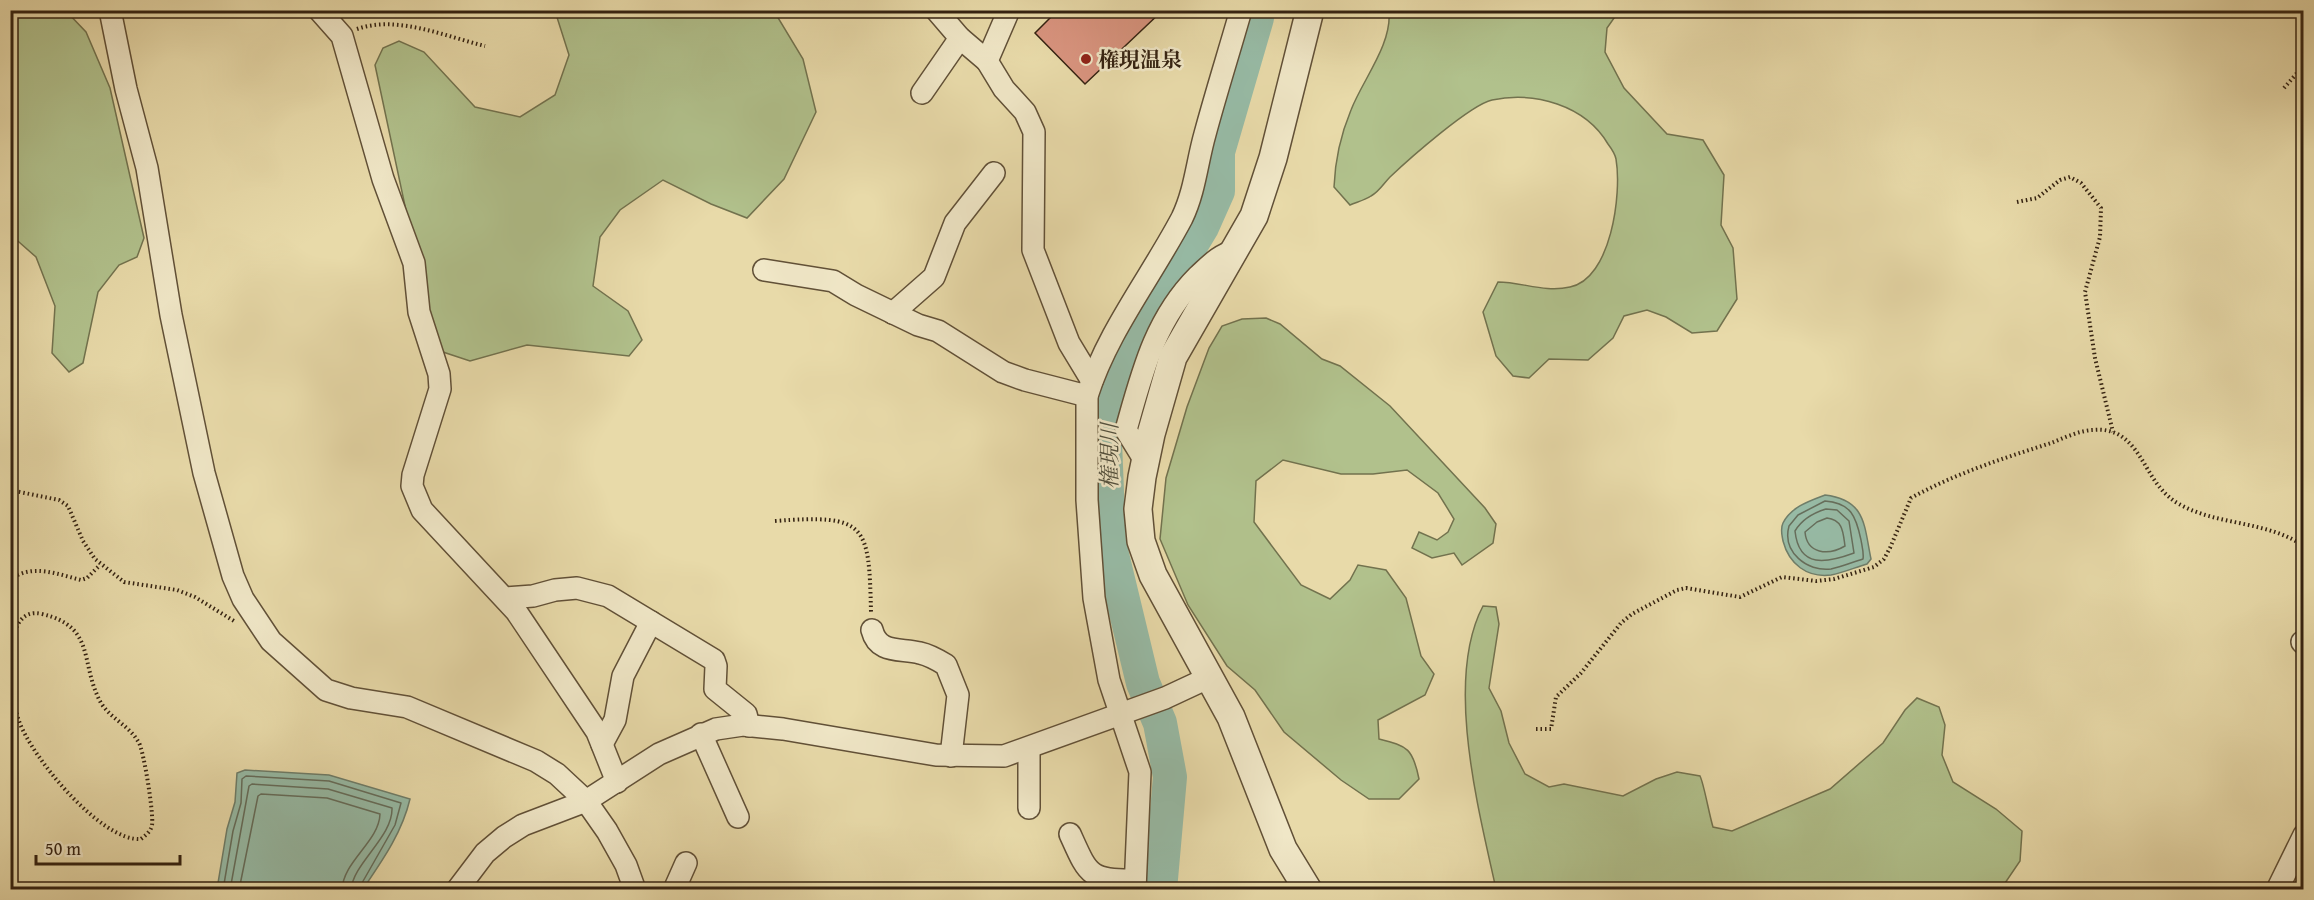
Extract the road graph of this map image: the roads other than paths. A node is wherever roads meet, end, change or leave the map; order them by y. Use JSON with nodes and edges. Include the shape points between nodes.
{"nodes":[{"id":1,"x":110,"y":10,"type":"edge"},
{"id":2,"x":319,"y":10,"type":"edge"},
{"id":3,"x":936,"y":10,"type":"edge"},
{"id":4,"x":1009,"y":10,"type":"edge"},
{"id":5,"x":1241,"y":10,"type":"edge"},
{"id":6,"x":1310,"y":10,"type":"edge"},
{"id":7,"x":960,"y":39,"type":"junction"},
{"id":8,"x":987,"y":61,"type":"junction"},
{"id":9,"x":922,"y":93,"type":"dead end"},
{"id":10,"x":994,"y":173,"type":"dead end"},
{"id":11,"x":1236,"y":250,"type":"junction"},
{"id":12,"x":765,"y":270,"type":"dead end"},
{"id":13,"x":893,"y":313,"type":"junction"},
{"id":14,"x":1147,"y":314,"type":"junction"},
{"id":15,"x":1089,"y":389,"type":"junction"},
{"id":16,"x":1145,"y":461,"type":"junction"},
{"id":17,"x":506,"y":598,"type":"junction"},
{"id":18,"x":651,"y":622,"type":"junction"},
{"id":19,"x":872,"y":630,"type":"road end"},
{"id":20,"x":1210,"y":677,"type":"junction"},
{"id":21,"x":1127,"y":712,"type":"junction"},
{"id":22,"x":749,"y":726,"type":"junction"},
{"id":23,"x":702,"y":734,"type":"junction"},
{"id":24,"x":602,"y":744,"type":"junction"},
{"id":25,"x":1029,"y":748,"type":"junction"},
{"id":26,"x":951,"y":756,"type":"junction"},
{"id":27,"x":617,"y":782,"type":"junction"},
{"id":28,"x":586,"y":801,"type":"junction"},
{"id":29,"x":1029,"y":808,"type":"dead end"},
{"id":30,"x":738,"y":817,"type":"dead end"},
{"id":31,"x":2304,"y":835,"type":"edge"},
{"id":32,"x":1068,"y":843,"type":"dead end"},
{"id":33,"x":686,"y":862,"type":"dead end"},
{"id":34,"x":1135,"y":885,"type":"edge"},
{"id":35,"x":457,"y":890,"type":"edge"},
{"id":36,"x":635,"y":890,"type":"edge"},
{"id":37,"x":674,"y":890,"type":"edge"},
{"id":38,"x":1308,"y":890,"type":"edge"},
{"id":39,"x":2277,"y":890,"type":"edge"}],
"edges":[{"from":1,"to":28,"type":"street","via":[[147,168],[171,315],[204,473],[243,599],[271,641],[326,690],[351,699],[408,707],[536,761]]},
{"from":2,"to":17,"type":"street","via":[[342,36],[383,179],[414,263],[419,312],[439,374],[440,390],[413,475],[416,499]]},
{"from":3,"to":7,"type":"street"},
{"from":4,"to":8,"type":"street"},
{"from":5,"to":14,"type":"street","via":[[1191,194]]},
{"from":6,"to":11,"type":"street","via":[[1273,158],[1254,216]]},
{"from":7,"to":8,"type":"street"},
{"from":7,"to":9,"type":"street"},
{"from":8,"to":15,"type":"street","via":[[1004,89],[1025,112],[1034,132],[1033,250]]},
{"from":10,"to":13,"type":"street","via":[[955,223],[934,277]]},
{"from":11,"to":14,"type":"street","via":[[1219,255],[1175,302]]},
{"from":11,"to":16,"type":"street","via":[[1173,357]]},
{"from":12,"to":13,"type":"street","via":[[833,281]]},
{"from":13,"to":15,"type":"street","via":[[938,331],[1003,372]]},
{"from":14,"to":15,"type":"street"},
{"from":14,"to":16,"type":"street","via":[[1145,362],[1126,430]]},
{"from":15,"to":21,"type":"street","via":[[1088,510],[1094,598],[1101,645]]},
{"from":16,"to":20,"type":"street","via":[[1138,510],[1141,541],[1153,575]]},
{"from":17,"to":18,"type":"street","via":[[578,588],[608,596]]},
{"from":17,"to":24,"type":"street"},
{"from":18,"to":22,"type":"street","via":[[714,660],[715,689],[746,714]]},
{"from":18,"to":24,"type":"street","via":[[622,676],[615,720]]},
{"from":19,"to":26,"type":"street","via":[[874,640],[892,651],[919,652],[946,665],[958,695]]},
{"from":20,"to":21,"type":"street"},
{"from":20,"to":38,"type":"street","via":[[1250,759],[1283,849]]},
{"from":21,"to":25,"type":"street"},
{"from":21,"to":34,"type":"street","via":[[1140,772]]},
{"from":22,"to":23,"type":"street"},
{"from":22,"to":26,"type":"street"},
{"from":23,"to":27,"type":"street","via":[[659,754]]},
{"from":23,"to":30,"type":"street"},
{"from":24,"to":27,"type":"street"},
{"from":25,"to":26,"type":"street","via":[[1004,756]]},
{"from":25,"to":29,"type":"street"},
{"from":27,"to":28,"type":"street"},
{"from":28,"to":35,"type":"street","via":[[523,825],[504,837],[485,853]]},
{"from":28,"to":36,"type":"street","via":[[626,865]]},
{"from":31,"to":39,"type":"street"},
{"from":32,"to":34,"type":"street","via":[[1095,876]]},
{"from":33,"to":37,"type":"street"}]}
